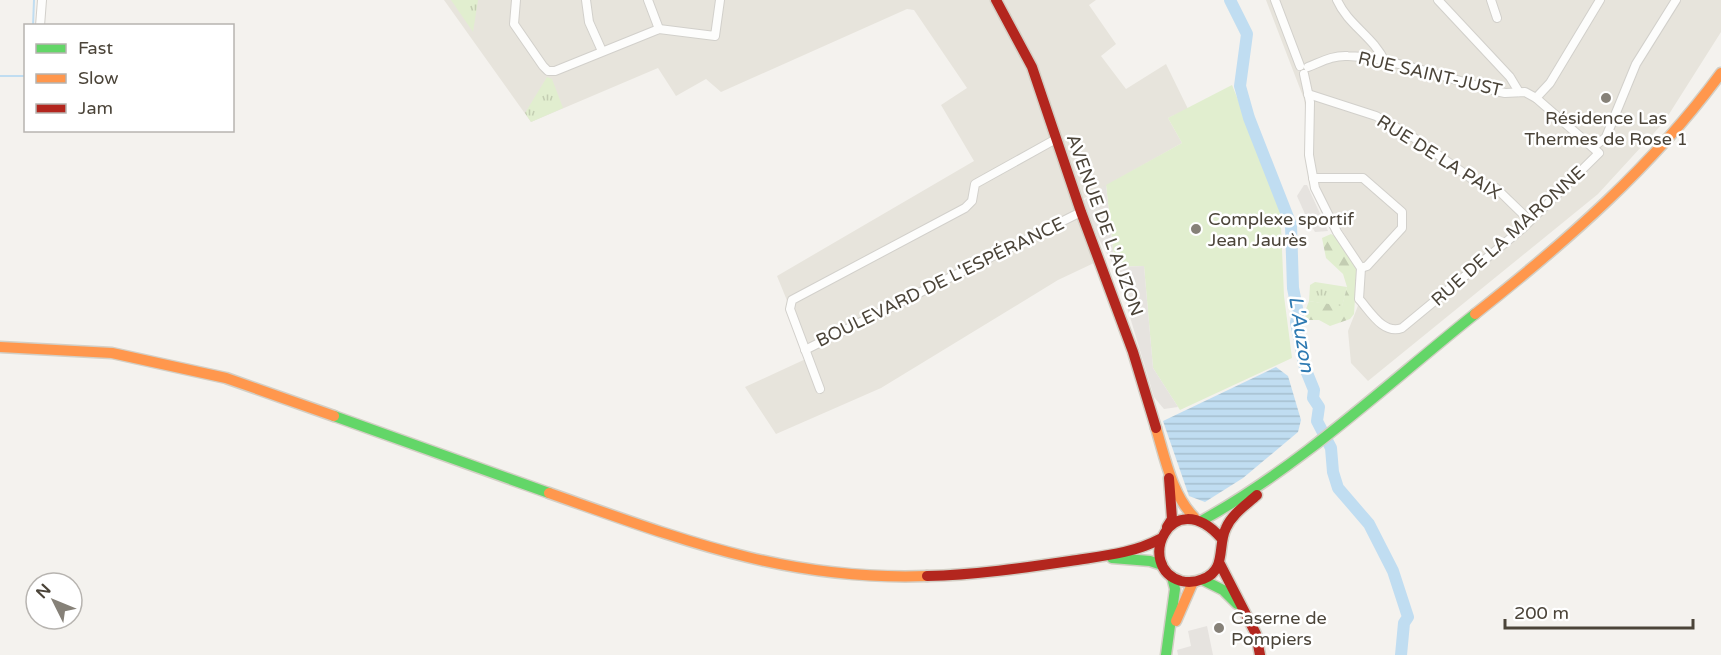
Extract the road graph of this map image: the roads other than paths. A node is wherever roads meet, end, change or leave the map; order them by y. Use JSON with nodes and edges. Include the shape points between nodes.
{"nodes":[{"id":1,"x":42,"y":0,"type":"edge"},
{"id":2,"x":516,"y":0,"type":"edge"},
{"id":3,"x":586,"y":0,"type":"edge"},
{"id":4,"x":648,"y":0,"type":"edge"},
{"id":5,"x":720,"y":0,"type":"edge"},
{"id":6,"x":996,"y":0,"type":"edge"},
{"id":7,"x":1275,"y":0,"type":"edge"},
{"id":8,"x":1336,"y":0,"type":"edge"},
{"id":9,"x":1491,"y":0,"type":"edge"},
{"id":10,"x":1600,"y":0,"type":"edge"},
{"id":11,"x":1676,"y":0,"type":"edge"},
{"id":12,"x":1442,"y":1,"type":"edge"},
{"id":13,"x":1497,"y":18,"type":"dead end"},
{"id":14,"x":40,"y":24,"type":"edge"},
{"id":15,"x":659,"y":29,"type":"junction"},
{"id":16,"x":602,"y":51,"type":"junction"},
{"id":17,"x":1385,"y":62,"type":"junction"},
{"id":18,"x":1304,"y":69,"type":"junction"},
{"id":19,"x":1721,"y":73,"type":"edge"},
{"id":20,"x":1519,"y":92,"type":"junction"},
{"id":21,"x":1308,"y":94,"type":"junction"},
{"id":22,"x":1536,"y":98,"type":"junction"},
{"id":23,"x":1056,"y":139,"type":"junction"},
{"id":24,"x":1597,"y":149,"type":"junction"},
{"id":25,"x":1313,"y":178,"type":"junction"},
{"id":26,"x":1081,"y":213,"type":"junction"},
{"id":27,"x":1529,"y":220,"type":"junction"},
{"id":28,"x":1361,"y":268,"type":"junction"},
{"id":29,"x":0,"y":347,"type":"edge"},
{"id":30,"x":805,"y":350,"type":"junction"},
{"id":31,"x":820,"y":389,"type":"dead end"},
{"id":32,"x":1288,"y":465,"type":"junction"},
{"id":33,"x":1168,"y":469,"type":"junction"},
{"id":34,"x":1199,"y":518,"type":"junction"},
{"id":35,"x":1167,"y":528,"type":"junction"},
{"id":36,"x":1221,"y":538,"type":"junction"},
{"id":37,"x":1160,"y":539,"type":"junction"},
{"id":38,"x":1088,"y":558,"type":"junction"},
{"id":39,"x":1220,"y":564,"type":"junction"},
{"id":40,"x":1162,"y":565,"type":"junction"},
{"id":41,"x":1172,"y":576,"type":"junction"},
{"id":42,"x":1198,"y":581,"type":"junction"},
{"id":43,"x":1249,"y":618,"type":"junction"},
{"id":44,"x":1170,"y":638,"type":"junction"},
{"id":45,"x":1166,"y":655,"type":"edge"},
{"id":46,"x":1260,"y":655,"type":"edge"}],
"edges":[{"from":1,"to":14,"type":"street"},
{"from":2,"to":16,"type":"street","via":[[514,24],[548,70],[555,71]]},
{"from":3,"to":16,"type":"street","via":[[589,22]]},
{"from":4,"to":15,"type":"street"},
{"from":5,"to":15,"type":"street","via":[[715,36]]},
{"from":6,"to":23,"type":"main road","name":"AVENUE DE L'AUZON","via":[[1032,67]]},
{"from":7,"to":18,"type":"street"},
{"from":8,"to":17,"type":"street","via":[[1378,46]]},
{"from":9,"to":13,"type":"street"},
{"from":10,"to":22,"type":"street","via":[[1550,83]]},
{"from":11,"to":24,"type":"street","name":"RUE DE LA MARONNE","via":[[1636,64],[1606,137]]},
{"from":12,"to":20,"type":"street"},
{"from":15,"to":16,"type":"street"},
{"from":17,"to":18,"type":"street","name":"RUE SAINT-JUST","via":[[1332,57]]},
{"from":17,"to":20,"type":"street","name":"RUE SAINT-JUST","via":[[1505,93]]},
{"from":18,"to":21,"type":"street"},
{"from":19,"to":32,"type":"main road","via":[[1651,162],[1580,229]]},
{"from":20,"to":22,"type":"street","name":"RUE SAINT-JUST"},
{"from":21,"to":25,"type":"street"},
{"from":21,"to":27,"type":"street","name":"RUE DE LA PAIX","via":[[1376,116],[1410,135],[1472,179],[1496,188]]},
{"from":22,"to":24,"type":"street","name":"RUE SAINT-JUST"},
{"from":23,"to":26,"type":"main road","name":"AVENUE DE L'AUZON"},
{"from":23,"to":30,"type":"street","via":[[975,184],[972,201],[965,208],[795,297],[790,309]]},
{"from":24,"to":27,"type":"street","name":"RUE DE LA MARONNE"},
{"from":25,"to":28,"type":"street","via":[[1322,205]]},
{"from":25,"to":28,"type":"street","via":[[1363,178],[1401,212],[1402,228],[1367,267]]},
{"from":26,"to":30,"type":"street","name":"BOULEVARD DE L'ESPÉRANCE"},
{"from":26,"to":33,"type":"main road","name":"AVENUE DE L'AUZON","via":[[1133,352]]},
{"from":27,"to":28,"type":"street","name":"RUE DE LA MARONNE","via":[[1402,328],[1384,327],[1359,299]]},
{"from":29,"to":38,"type":"main road","via":[[112,352],[216,375],[749,560],[850,575],[920,577]]},
{"from":30,"to":31,"type":"street","name":"BOULEVARD DE L'ESPÉRANCE"},
{"from":32,"to":34,"type":"main road","via":[[1244,497]]},
{"from":32,"to":36,"type":"main road","via":[[1234,516]]},
{"from":33,"to":34,"type":"main road","via":[[1185,508]]},
{"from":33,"to":35,"type":"main road","via":[[1172,519]]},
{"from":34,"to":35,"type":"main road","via":[[1181,519]]},
{"from":34,"to":36,"type":"main road","via":[[1214,527]]},
{"from":35,"to":37,"type":"main road"},
{"from":36,"to":39,"type":"main road"},
{"from":37,"to":38,"type":"main road","via":[[1149,546]]},
{"from":37,"to":40,"type":"main road"},
{"from":38,"to":40,"type":"main road","via":[[1120,558]]},
{"from":39,"to":42,"type":"main road"},
{"from":39,"to":43,"type":"main road"},
{"from":40,"to":41,"type":"main road"},
{"from":41,"to":42,"type":"main road"},
{"from":41,"to":44,"type":"main road","via":[[1175,589]]},
{"from":42,"to":43,"type":"main road","via":[[1223,590]]},
{"from":42,"to":44,"type":"main road"},
{"from":43,"to":46,"type":"main road"},
{"from":44,"to":45,"type":"main road"}]}
